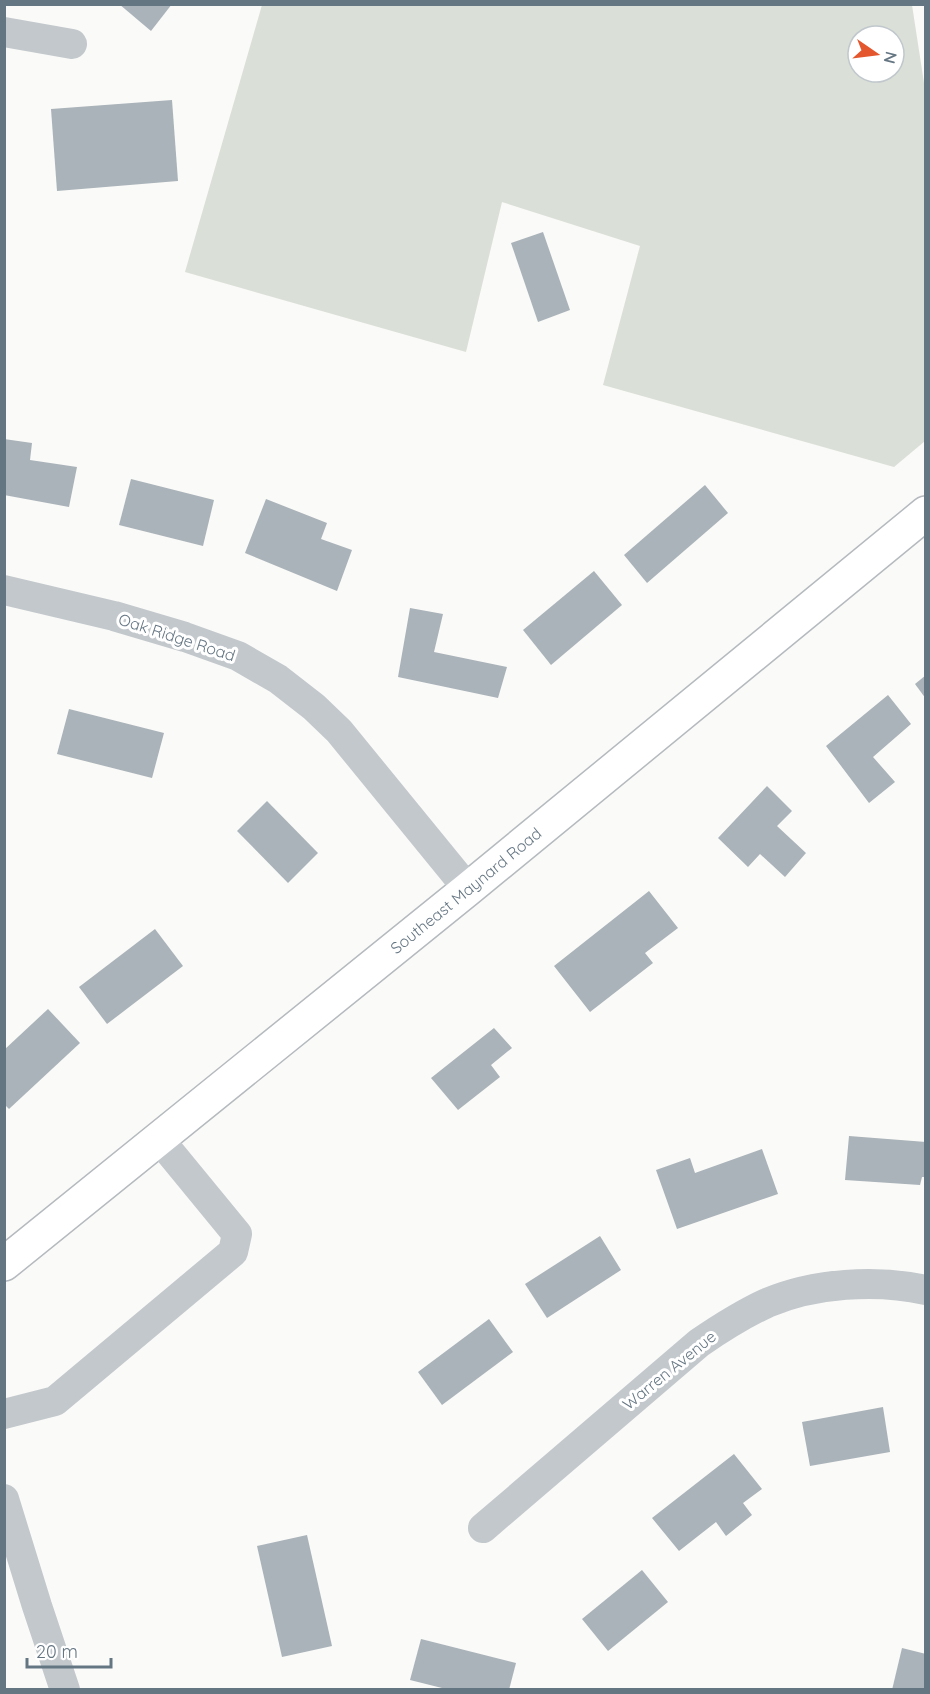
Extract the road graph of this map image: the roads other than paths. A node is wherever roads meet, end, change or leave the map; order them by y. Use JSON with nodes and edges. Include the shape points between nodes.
{"nodes":[{"id":1,"x":4,"y":32,"type":"edge"},
{"id":2,"x":72,"y":44,"type":"dead end"},
{"id":3,"x":926,"y":513,"type":"edge"},
{"id":4,"x":4,"y":590,"type":"edge"},
{"id":5,"x":468,"y":889,"type":"junction"},
{"id":6,"x":159,"y":1139,"type":"junction"},
{"id":7,"x":4,"y":1264,"type":"edge"},
{"id":8,"x":926,"y":1290,"type":"edge"},
{"id":9,"x":4,"y":1414,"type":"edge"},
{"id":10,"x":4,"y":1498,"type":"edge"},
{"id":11,"x":483,"y":1528,"type":"dead end"},
{"id":12,"x":65,"y":1689,"type":"edge"}],
"edges":[{"from":1,"to":2,"type":"street"},
{"from":3,"to":5,"type":"main road","name":"Southeast Maynard Road"},
{"from":4,"to":5,"type":"street","name":"Oak Ridge Road","via":[[185,637],[238,656],[278,679],[339,731]]},
{"from":5,"to":6,"type":"main road","name":"Southeast Maynard Road"},
{"from":6,"to":7,"type":"main road","name":"Southeast Maynard Road"},
{"from":6,"to":9,"type":"street","via":[[237,1234],[233,1252],[55,1401]]},
{"from":8,"to":11,"type":"street","name":"Warren Avenue","via":[[871,1284],[832,1286],[768,1303],[731,1322],[699,1343]]},
{"from":10,"to":12,"type":"street"}]}
